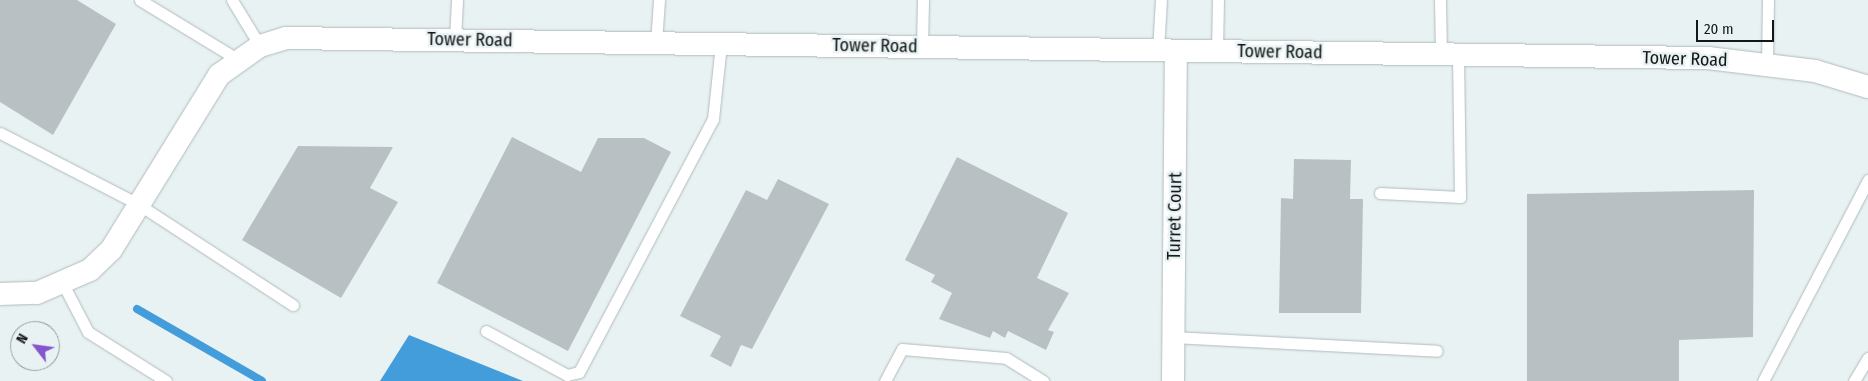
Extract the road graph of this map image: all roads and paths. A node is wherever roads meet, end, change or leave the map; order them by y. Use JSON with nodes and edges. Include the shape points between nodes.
{"nodes":[{"id":1,"x":140,"y":0,"type":"edge"},
{"id":2,"x":232,"y":0,"type":"edge"},
{"id":3,"x":457,"y":0,"type":"edge"},
{"id":4,"x":658,"y":0,"type":"edge"},
{"id":5,"x":923,"y":0,"type":"edge"},
{"id":6,"x":1161,"y":0,"type":"edge"},
{"id":7,"x":1218,"y":0,"type":"edge"},
{"id":8,"x":1440,"y":0,"type":"edge"},
{"id":9,"x":1768,"y":0,"type":"edge"},
{"id":10,"x":454,"y":40,"type":"junction"},
{"id":11,"x":656,"y":43,"type":"junction"},
{"id":12,"x":721,"y":44,"type":"junction"},
{"id":13,"x":260,"y":46,"type":"junction"},
{"id":14,"x":922,"y":47,"type":"junction"},
{"id":15,"x":1167,"y":50,"type":"junction"},
{"id":16,"x":1217,"y":51,"type":"junction"},
{"id":17,"x":1450,"y":54,"type":"junction"},
{"id":18,"x":237,"y":59,"type":"junction"},
{"id":19,"x":1767,"y":63,"type":"junction"},
{"id":20,"x":1868,"y":87,"type":"edge"},
{"id":21,"x":0,"y":133,"type":"edge"},
{"id":22,"x":1868,"y":180,"type":"edge"},
{"id":23,"x":1380,"y":193,"type":"dead end"},
{"id":24,"x":138,"y":204,"type":"junction"},
{"id":25,"x":63,"y":284,"type":"junction"},
{"id":26,"x":0,"y":294,"type":"edge"},
{"id":27,"x":293,"y":305,"type":"dead end"},
{"id":28,"x":486,"y":331,"type":"dead end"},
{"id":29,"x":1173,"y":337,"type":"junction"},
{"id":30,"x":1437,"y":351,"type":"dead end"},
{"id":31,"x":1868,"y":358,"type":"edge"},
{"id":32,"x":166,"y":381,"type":"edge"},
{"id":33,"x":886,"y":381,"type":"edge"},
{"id":34,"x":1043,"y":381,"type":"edge"},
{"id":35,"x":1173,"y":381,"type":"edge"},
{"id":36,"x":1763,"y":381,"type":"edge"},
{"id":37,"x":1854,"y":381,"type":"edge"}],
"edges":[{"from":1,"to":18,"type":"lane"},
{"from":2,"to":13,"type":"lane"},
{"from":3,"to":10,"type":"lane"},
{"from":4,"to":11,"type":"lane"},
{"from":5,"to":14,"type":"lane"},
{"from":6,"to":15,"type":"lane"},
{"from":7,"to":16,"type":"lane"},
{"from":8,"to":17,"type":"lane"},
{"from":9,"to":19,"type":"lane"},
{"from":10,"to":11,"type":"street","name":"Tower Road"},
{"from":10,"to":13,"type":"street","name":"Tower Road","via":[[286,38]]},
{"from":11,"to":12,"type":"street","name":"Tower Road"},
{"from":12,"to":14,"type":"street","name":"Tower Road"},
{"from":12,"to":28,"type":"lane","via":[[713,119],[579,372],[567,375]]},
{"from":13,"to":18,"type":"street","name":"Tower Road"},
{"from":14,"to":15,"type":"street","name":"Tower Road"},
{"from":15,"to":16,"type":"street","name":"Tower Road"},
{"from":15,"to":29,"type":"street","name":"Turret Court"},
{"from":16,"to":17,"type":"street","name":"Tower Road"},
{"from":17,"to":19,"type":"street","name":"Tower Road"},
{"from":17,"to":23,"type":"lane","via":[[1460,197]]},
{"from":18,"to":24,"type":"street","name":"Tower Road","via":[[206,92]]},
{"from":19,"to":20,"type":"street","name":"Tower Road"},
{"from":21,"to":24,"type":"lane"},
{"from":22,"to":36,"type":"lane"},
{"from":24,"to":25,"type":"street","name":"Tower Road","via":[[111,250],[90,270]]},
{"from":24,"to":27,"type":"lane"},
{"from":25,"to":26,"type":"street","name":"Tower Road","via":[[37,292]]},
{"from":25,"to":32,"type":"lane","via":[[88,332]]},
{"from":29,"to":30,"type":"lane"},
{"from":29,"to":35,"type":"street","name":"Turret Court"},
{"from":31,"to":37,"type":"lane"},
{"from":33,"to":34,"type":"lane","via":[[902,349],[1006,358]]}]}
